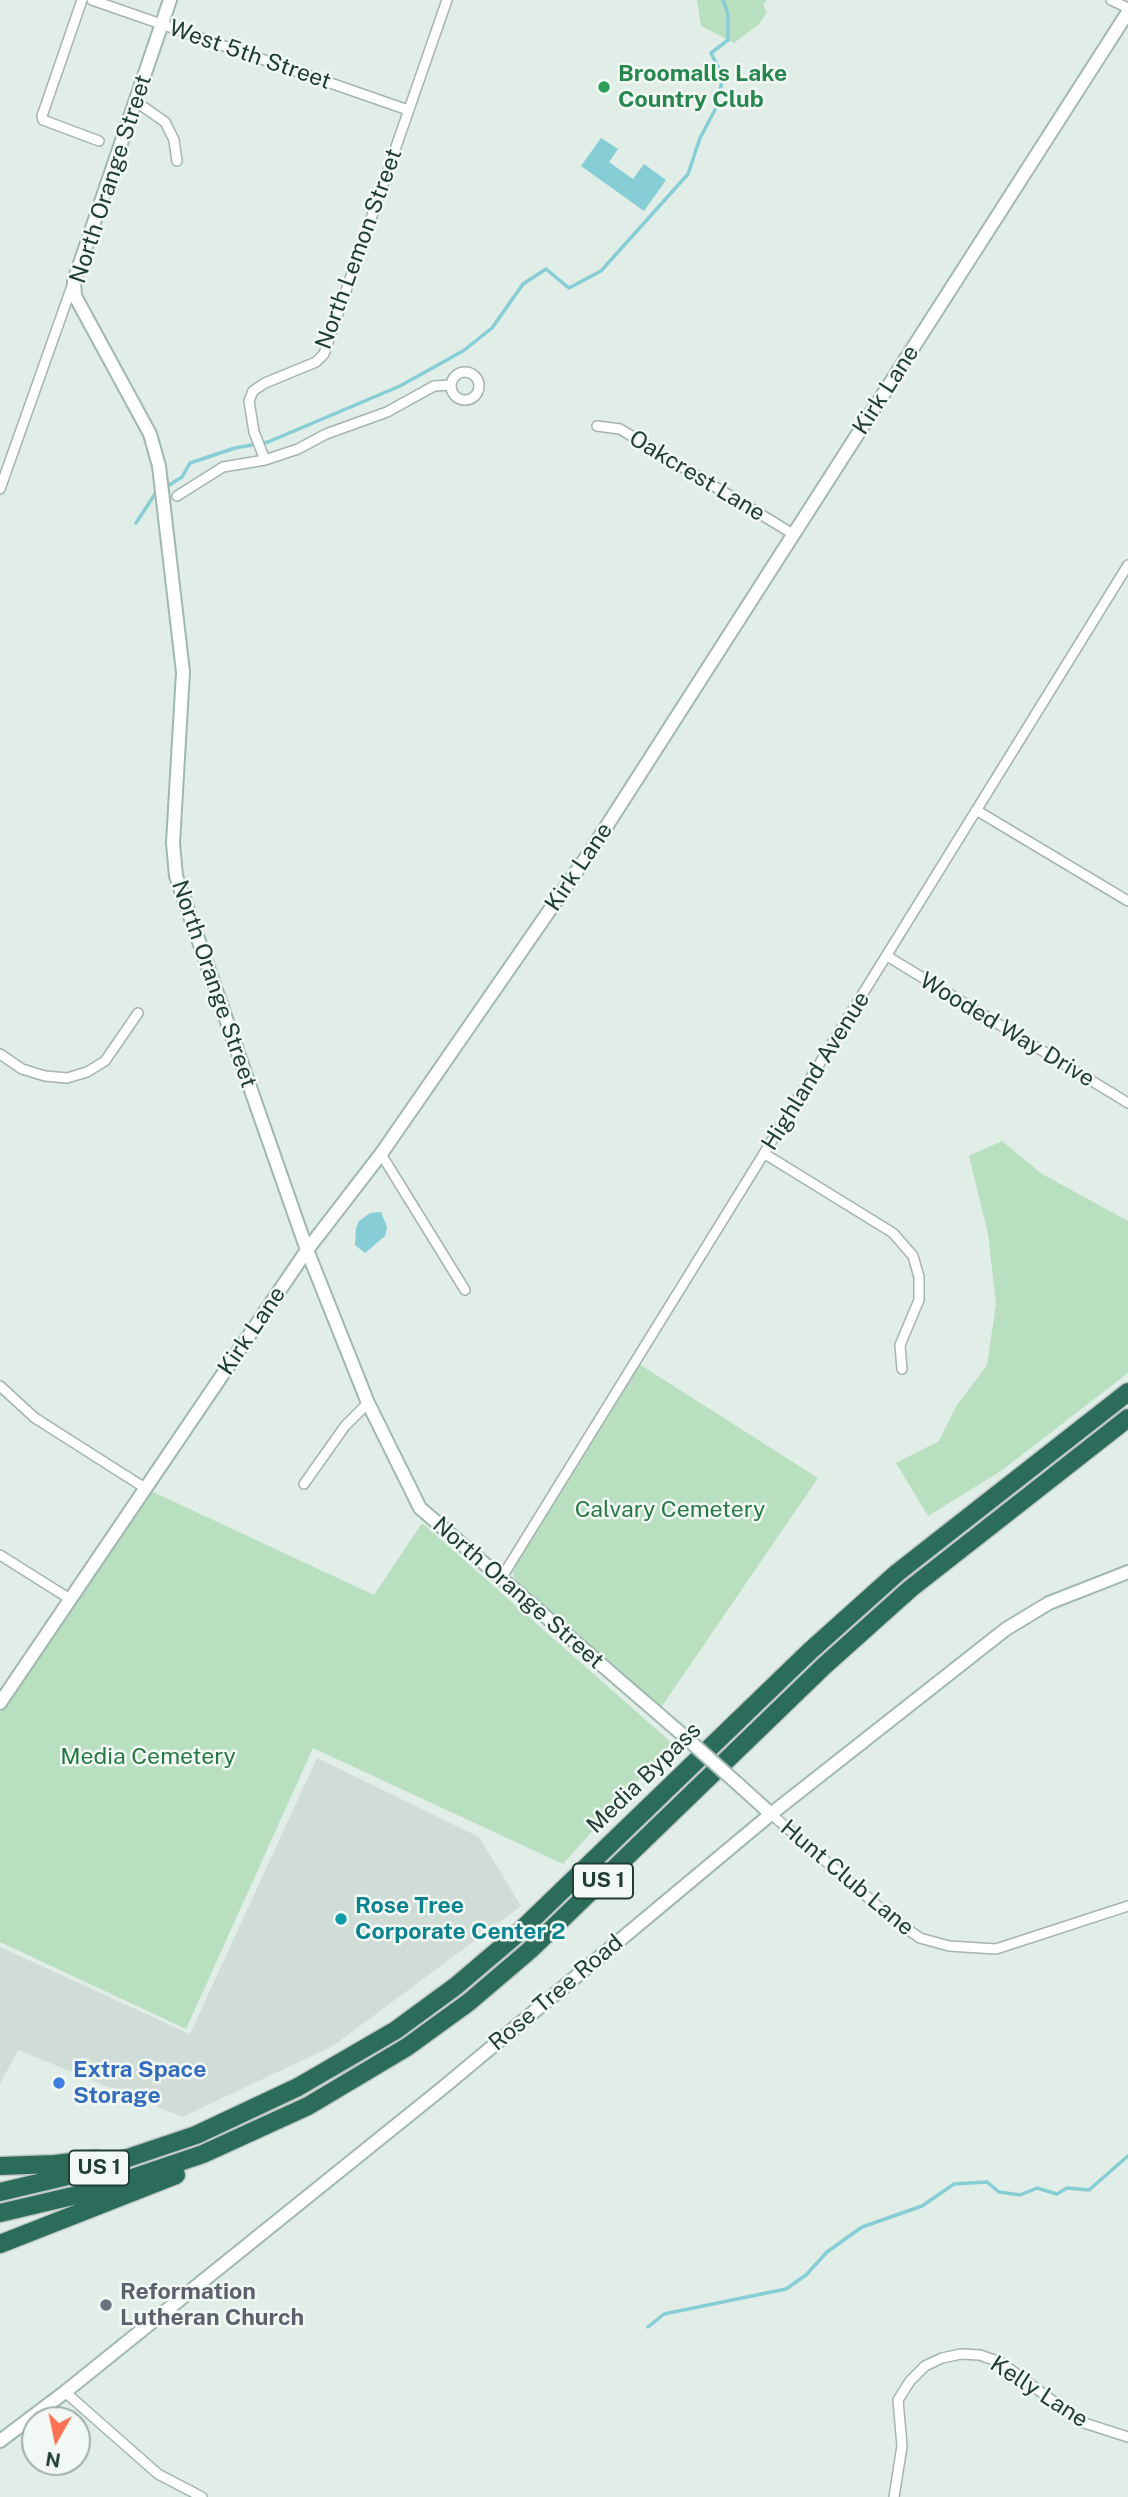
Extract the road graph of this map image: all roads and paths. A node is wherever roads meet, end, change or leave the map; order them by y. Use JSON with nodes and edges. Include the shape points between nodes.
{"nodes":[{"id":1,"x":82,"y":0,"type":"edge"},
{"id":2,"x":93,"y":0,"type":"edge"},
{"id":3,"x":170,"y":0,"type":"edge"},
{"id":4,"x":447,"y":0,"type":"edge"},
{"id":5,"x":1111,"y":0,"type":"edge"},
{"id":6,"x":1128,"y":10,"type":"edge"},
{"id":7,"x":161,"y":24,"type":"junction"},
{"id":8,"x":135,"y":101,"type":"junction"},
{"id":9,"x":408,"y":110,"type":"junction"},
{"id":10,"x":99,"y":141,"type":"dead end"},
{"id":11,"x":177,"y":161,"type":"dead end"},
{"id":12,"x":74,"y":281,"type":"junction"},
{"id":13,"x":450,"y":386,"type":"dead end"},
{"id":14,"x":597,"y":426,"type":"dead end"},
{"id":15,"x":265,"y":460,"type":"junction"},
{"id":16,"x":0,"y":489,"type":"edge"},
{"id":17,"x":177,"y":496,"type":"dead end"},
{"id":18,"x":793,"y":534,"type":"junction"},
{"id":19,"x":1128,"y":565,"type":"edge"},
{"id":20,"x":976,"y":810,"type":"junction"},
{"id":21,"x":1128,"y":901,"type":"edge"},
{"id":22,"x":887,"y":956,"type":"junction"},
{"id":23,"x":138,"y":1013,"type":"dead end"},
{"id":24,"x":0,"y":1055,"type":"edge"},
{"id":25,"x":1128,"y":1104,"type":"edge"},
{"id":26,"x":381,"y":1154,"type":"junction"},
{"id":27,"x":765,"y":1154,"type":"junction"},
{"id":28,"x":307,"y":1250,"type":"junction"},
{"id":29,"x":465,"y":1290,"type":"dead end"},
{"id":30,"x":902,"y":1369,"type":"dead end"},
{"id":31,"x":0,"y":1386,"type":"edge"},
{"id":32,"x":1128,"y":1392,"type":"edge"},
{"id":33,"x":368,"y":1403,"type":"junction"},
{"id":34,"x":1128,"y":1418,"type":"edge"},
{"id":35,"x":304,"y":1484,"type":"dead end"},
{"id":36,"x":145,"y":1488,"type":"junction"},
{"id":37,"x":0,"y":1555,"type":"edge"},
{"id":38,"x":1128,"y":1572,"type":"edge"},
{"id":39,"x":502,"y":1577,"type":"junction"},
{"id":40,"x":70,"y":1599,"type":"junction"},
{"id":41,"x":0,"y":1703,"type":"edge"},
{"id":42,"x":771,"y":1814,"type":"junction"},
{"id":43,"x":1128,"y":1906,"type":"edge"},
{"id":44,"x":274,"y":2123,"type":"junction"},
{"id":45,"x":196,"y":2135,"type":"junction"},
{"id":46,"x":0,"y":2166,"type":"edge"},
{"id":47,"x":0,"y":2192,"type":"edge"},
{"id":48,"x":0,"y":2213,"type":"edge"},
{"id":49,"x":0,"y":2244,"type":"edge"},
{"id":50,"x":65,"y":2392,"type":"junction"},
{"id":51,"x":1128,"y":2437,"type":"edge"},
{"id":52,"x":0,"y":2441,"type":"edge"},
{"id":53,"x":202,"y":2497,"type":"edge"},
{"id":54,"x":894,"y":2497,"type":"edge"}],
"edges":[{"from":1,"to":10,"type":"street","via":[[43,120]]},
{"from":2,"to":7,"type":"street","name":"West 5th Street"},
{"from":3,"to":7,"type":"street","name":"North Orange Street"},
{"from":4,"to":9,"type":"street","name":"North Lemon Street"},
{"from":5,"to":6,"type":"street"},
{"from":6,"to":18,"type":"street","name":"Kirk Lane"},
{"from":7,"to":8,"type":"street","name":"North Orange Street"},
{"from":7,"to":9,"type":"street","name":"West 5th Street"},
{"from":8,"to":11,"type":"street","via":[[165,122]]},
{"from":8,"to":12,"type":"street","name":"North Orange Street"},
{"from":9,"to":15,"type":"street","name":"North Lemon Street","via":[[324,354],[253,391],[249,412]]},
{"from":12,"to":16,"type":"street"},
{"from":12,"to":28,"type":"street","name":"North Orange Street","via":[[75,296],[150,434],[159,466],[183,673],[173,843],[176,876]]},
{"from":13,"to":15,"type":"street","via":[[434,386],[387,412]]},
{"from":14,"to":18,"type":"street","name":"Oakcrest Lane","via":[[620,429]]},
{"from":15,"to":17,"type":"street","via":[[223,467]]},
{"from":18,"to":26,"type":"street","name":"Kirk Lane","via":[[592,849]]},
{"from":19,"to":20,"type":"street","name":"Highland Avenue"},
{"from":20,"to":21,"type":"street"},
{"from":20,"to":22,"type":"street","name":"Highland Avenue"},
{"from":22,"to":25,"type":"street","name":"Wooded Way Drive"},
{"from":22,"to":27,"type":"street","name":"Highland Avenue"},
{"from":23,"to":24,"type":"street","via":[[105,1060],[87,1072],[67,1078],[45,1076]]},
{"from":26,"to":28,"type":"street","name":"Kirk Lane"},
{"from":26,"to":29,"type":"street"},
{"from":27,"to":30,"type":"street","via":[[894,1233],[913,1256],[919,1300],[900,1345]]},
{"from":27,"to":39,"type":"street","name":"Highland Avenue"},
{"from":28,"to":33,"type":"street","name":"North Orange Street"},
{"from":28,"to":36,"type":"street","name":"Kirk Lane"},
{"from":31,"to":36,"type":"street","via":[[35,1418]]},
{"from":32,"to":45,"type":"highway","name":"Media Bypass","number":"US 1","via":[[951,1528],[852,1612],[544,1909],[456,1986],[332,2069]]},
{"from":33,"to":35,"type":"street","via":[[345,1426]]},
{"from":33,"to":39,"type":"street","name":"North Orange Street","via":[[421,1508]]},
{"from":34,"to":44,"type":"highway","name":"Media Bypass","number":"US 1","via":[[973,1537],[866,1628],[500,1977],[396,2054]]},
{"from":36,"to":40,"type":"street","name":"Kirk Lane"},
{"from":37,"to":40,"type":"street"},
{"from":38,"to":42,"type":"street","name":"Rose Tree Road","via":[[1049,1603],[1006,1629]]},
{"from":39,"to":42,"type":"street","name":"North Orange Street","bridge":true},
{"from":40,"to":41,"type":"street","name":"Kirk Lane"},
{"from":42,"to":43,"type":"street","name":"Hunt Club Lane","via":[[894,1920],[920,1938],[949,1946],[996,1949]]},
{"from":42,"to":50,"type":"street","name":"Rose Tree Road","via":[[445,2086]]},
{"from":44,"to":48,"type":"highway","name":"Media Bypass","number":"US 1","via":[[131,2180]]},
{"from":44,"to":49,"type":"highway","via":[[159,2183]]},
{"from":45,"to":46,"type":"highway","via":[[77,2162]]},
{"from":45,"to":47,"type":"highway","name":"Media Bypass","number":"US 1","via":[[89,2171]]},
{"from":50,"to":52,"type":"street","name":"Rose Tree Road"},
{"from":50,"to":53,"type":"street","via":[[158,2474]]},
{"from":51,"to":54,"type":"street","name":"Kelly Lane","via":[[1081,2422],[1002,2363],[961,2354],[925,2366],[898,2400],[901,2463]]}]}
